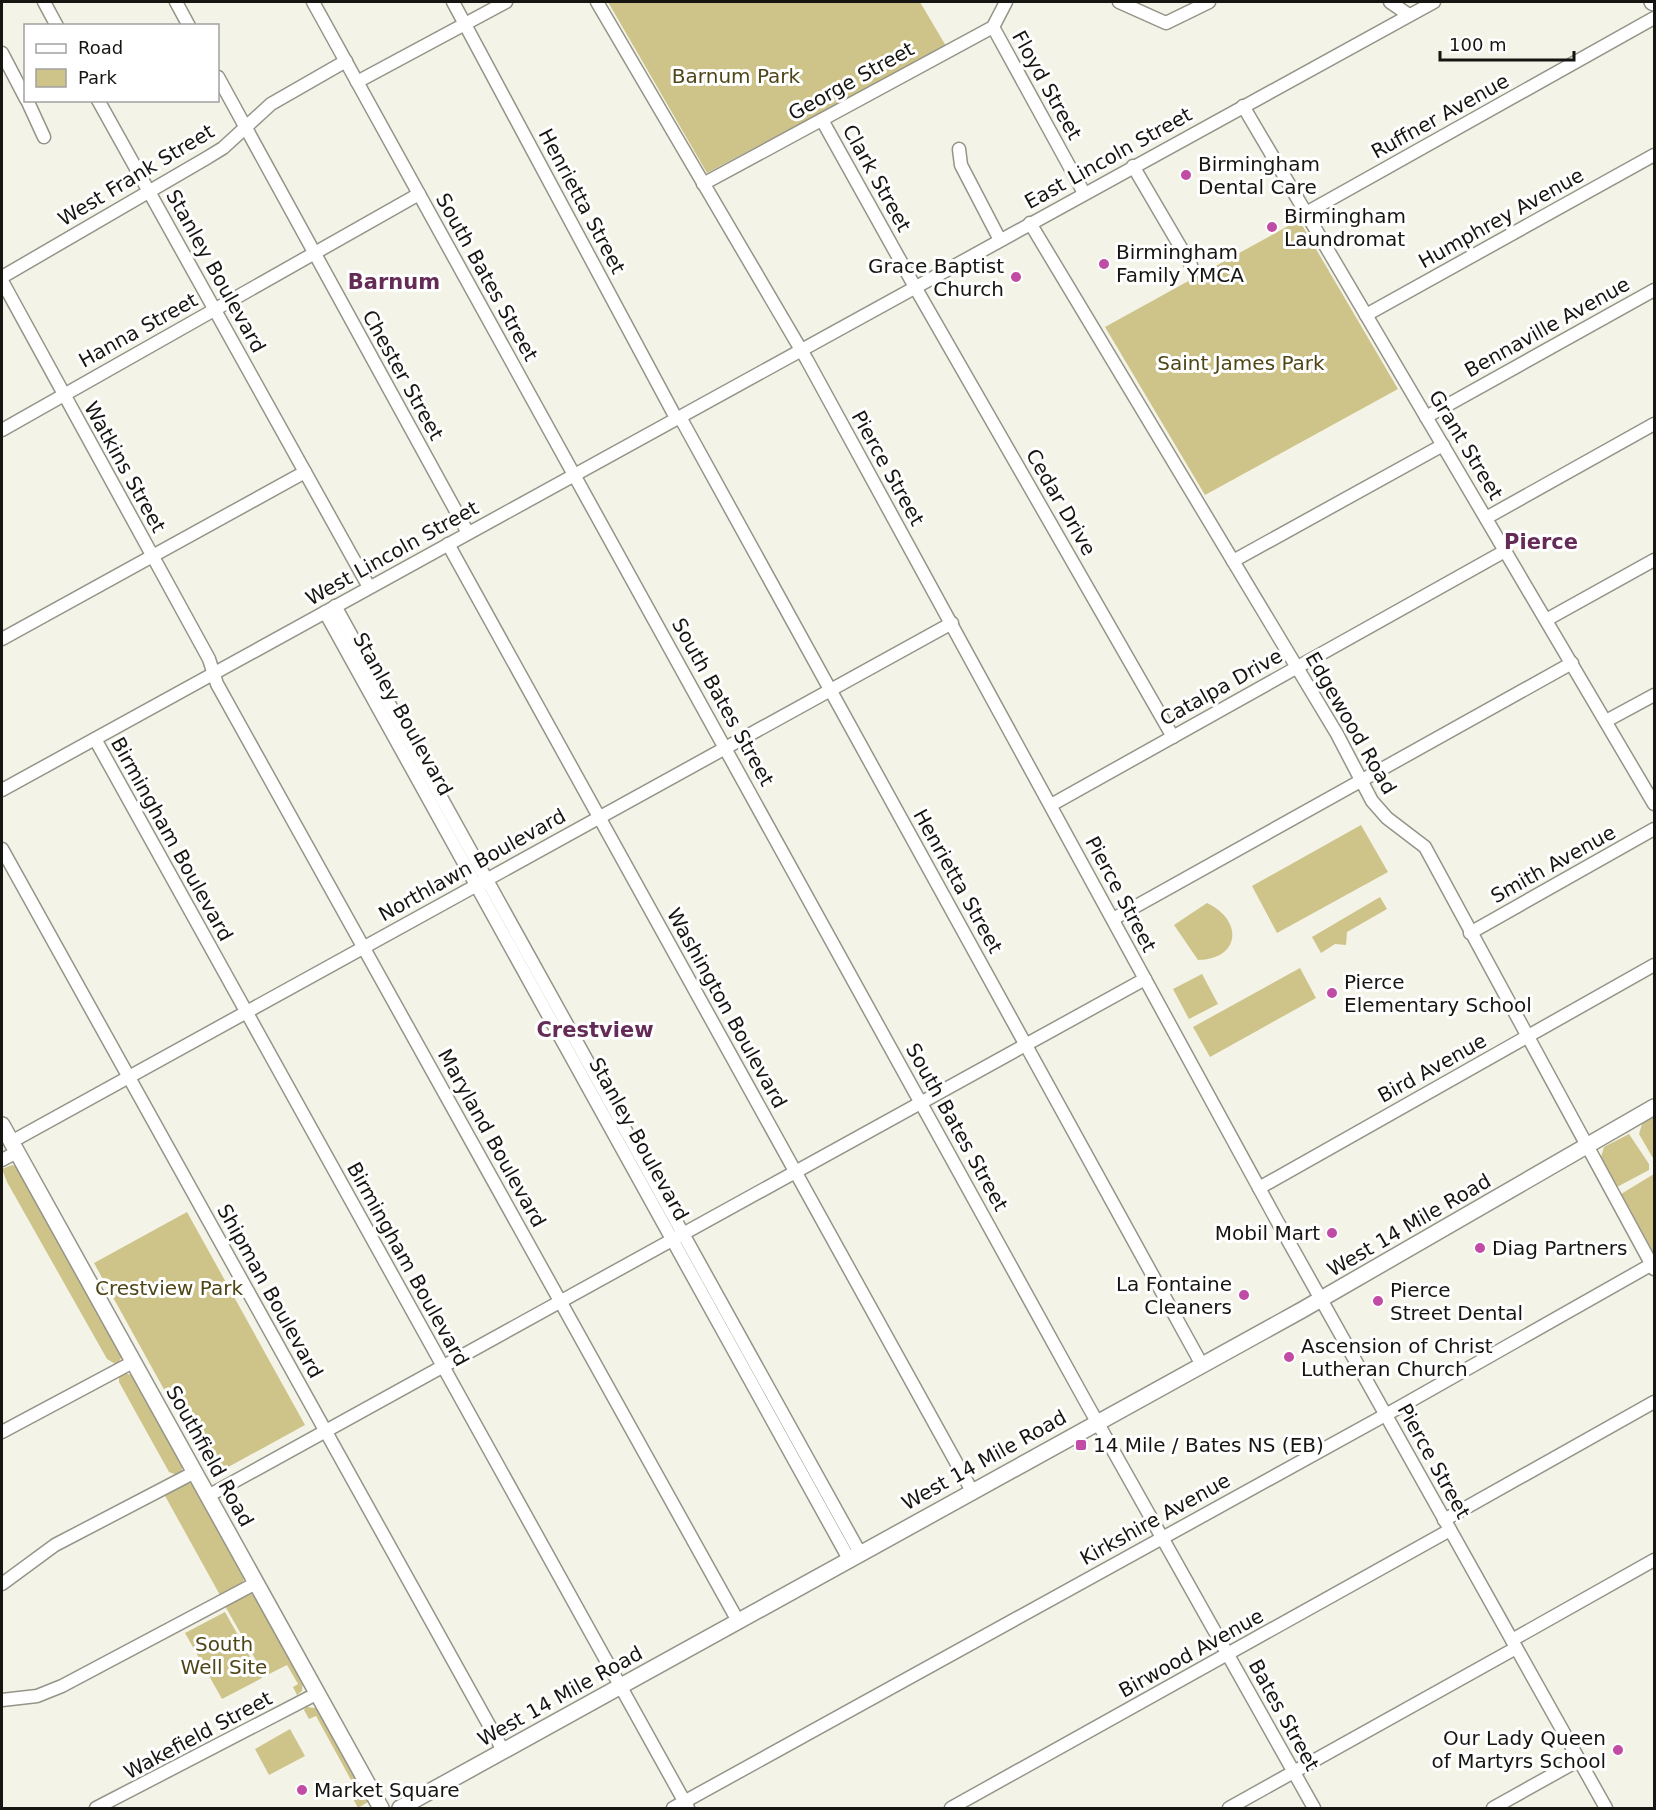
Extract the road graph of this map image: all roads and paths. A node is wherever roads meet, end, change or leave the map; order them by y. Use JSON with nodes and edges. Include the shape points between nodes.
{"nodes":[{"id":1,"x":44,"y":2,"type":"edge"},
{"id":2,"x":176,"y":2,"type":"edge"},
{"id":3,"x":313,"y":2,"type":"edge"},
{"id":4,"x":453,"y":2,"type":"edge"},
{"id":5,"x":506,"y":2,"type":"edge"},
{"id":6,"x":597,"y":2,"type":"edge"},
{"id":7,"x":1006,"y":2,"type":"edge"},
{"id":8,"x":1119,"y":2,"type":"edge"},
{"id":9,"x":1209,"y":2,"type":"edge"},
{"id":10,"x":1390,"y":2,"type":"edge"},
{"id":11,"x":1434,"y":2,"type":"edge"},
{"id":12,"x":1409,"y":15,"type":"junction"},
{"id":13,"x":1654,"y":18,"type":"edge"},
{"id":14,"x":56,"y":24,"type":"edge"},
{"id":15,"x":188,"y":24,"type":"edge"},
{"id":16,"x":465,"y":24,"type":"junction"},
{"id":17,"x":993,"y":27,"type":"junction"},
{"id":18,"x":2,"y":52,"type":"edge"},
{"id":19,"x":346,"y":61,"type":"junction"},
{"id":20,"x":219,"y":79,"type":"edge"},
{"id":21,"x":357,"y":82,"type":"junction"},
{"id":22,"x":24,"y":96,"type":"edge"},
{"id":23,"x":27,"y":102,"type":"edge"},
{"id":24,"x":99,"y":102,"type":"edge"},
{"id":25,"x":1244,"y":106,"type":"junction"},
{"id":26,"x":822,"y":120,"type":"junction"},
{"id":27,"x":244,"y":126,"type":"junction"},
{"id":28,"x":44,"y":137,"type":"dead end"},
{"id":29,"x":959,"y":149,"type":"dead end"},
{"id":30,"x":1654,"y":155,"type":"edge"},
{"id":31,"x":1133,"y":166,"type":"junction"},
{"id":32,"x":703,"y":184,"type":"junction"},
{"id":33,"x":149,"y":191,"type":"junction"},
{"id":34,"x":1084,"y":193,"type":"junction"},
{"id":35,"x":419,"y":194,"type":"junction"},
{"id":36,"x":1306,"y":213,"type":"junction"},
{"id":37,"x":1030,"y":223,"type":"junction"},
{"id":38,"x":1000,"y":240,"type":"junction"},
{"id":39,"x":314,"y":253,"type":"junction"},
{"id":40,"x":1191,"y":265,"type":"dead end"},
{"id":41,"x":2,"y":279,"type":"edge"},
{"id":42,"x":915,"y":287,"type":"junction"},
{"id":43,"x":1654,"y":290,"type":"edge"},
{"id":44,"x":214,"y":310,"type":"junction"},
{"id":45,"x":1366,"y":315,"type":"junction"},
{"id":46,"x":801,"y":350,"type":"junction"},
{"id":47,"x":63,"y":395,"type":"junction"},
{"id":48,"x":1426,"y":417,"type":"junction"},
{"id":49,"x":678,"y":418,"type":"junction"},
{"id":50,"x":1654,"y":424,"type":"edge"},
{"id":51,"x":2,"y":430,"type":"edge"},
{"id":52,"x":1443,"y":445,"type":"junction"},
{"id":53,"x":305,"y":472,"type":"junction"},
{"id":54,"x":574,"y":474,"type":"junction"},
{"id":55,"x":1486,"y":518,"type":"junction"},
{"id":56,"x":468,"y":533,"type":"junction"},
{"id":57,"x":448,"y":544,"type":"junction"},
{"id":58,"x":1505,"y":551,"type":"junction"},
{"id":59,"x":152,"y":556,"type":"junction"},
{"id":60,"x":1654,"y":560,"type":"edge"},
{"id":61,"x":1233,"y":561,"type":"junction"},
{"id":62,"x":369,"y":587,"type":"junction"},
{"id":63,"x":330,"y":609,"type":"junction"},
{"id":64,"x":1546,"y":620,"type":"junction"},
{"id":65,"x":952,"y":623,"type":"junction"},
{"id":66,"x":2,"y":639,"type":"edge"},
{"id":67,"x":1572,"y":663,"type":"junction"},
{"id":68,"x":1296,"y":668,"type":"junction"},
{"id":69,"x":214,"y":672,"type":"junction"},
{"id":70,"x":830,"y":690,"type":"junction"},
{"id":71,"x":1654,"y":695,"type":"edge"},
{"id":72,"x":1606,"y":721,"type":"junction"},
{"id":73,"x":1173,"y":737,"type":"junction"},
{"id":74,"x":94,"y":738,"type":"junction"},
{"id":75,"x":725,"y":748,"type":"junction"},
{"id":76,"x":1361,"y":781,"type":"junction"},
{"id":77,"x":2,"y":790,"type":"edge"},
{"id":78,"x":1654,"y":804,"type":"edge"},
{"id":79,"x":1051,"y":805,"type":"junction"},
{"id":80,"x":599,"y":817,"type":"junction"},
{"id":81,"x":1654,"y":829,"type":"edge"},
{"id":82,"x":2,"y":849,"type":"edge"},
{"id":83,"x":481,"y":882,"type":"junction"},
{"id":84,"x":1113,"y":919,"type":"junction"},
{"id":85,"x":1470,"y":933,"type":"junction"},
{"id":86,"x":364,"y":947,"type":"junction"},
{"id":87,"x":1654,"y":965,"type":"edge"},
{"id":88,"x":1145,"y":979,"type":"junction"},
{"id":89,"x":246,"y":1012,"type":"junction"},
{"id":90,"x":1527,"y":1037,"type":"junction"},
{"id":91,"x":1026,"y":1044,"type":"junction"},
{"id":92,"x":128,"y":1077,"type":"junction"},
{"id":93,"x":921,"y":1102,"type":"junction"},
{"id":94,"x":1654,"y":1107,"type":"edge"},
{"id":95,"x":2,"y":1125,"type":"edge"},
{"id":96,"x":1588,"y":1146,"type":"junction"},
{"id":97,"x":14,"y":1147,"type":"junction"},
{"id":98,"x":2,"y":1160,"type":"edge"},
{"id":99,"x":795,"y":1172,"type":"junction"},
{"id":100,"x":1259,"y":1188,"type":"junction"},
{"id":101,"x":677,"y":1237,"type":"junction"},
{"id":102,"x":1654,"y":1265,"type":"edge"},
{"id":103,"x":1321,"y":1299,"type":"junction"},
{"id":104,"x":560,"y":1301,"type":"junction"},
{"id":105,"x":133,"y":1362,"type":"junction"},
{"id":106,"x":1202,"y":1365,"type":"junction"},
{"id":107,"x":443,"y":1366,"type":"junction"},
{"id":108,"x":1654,"y":1402,"type":"edge"},
{"id":109,"x":1386,"y":1414,"type":"junction"},
{"id":110,"x":1097,"y":1422,"type":"junction"},
{"id":111,"x":325,"y":1431,"type":"junction"},
{"id":112,"x":2,"y":1432,"type":"edge"},
{"id":113,"x":195,"y":1472,"type":"junction"},
{"id":114,"x":972,"y":1491,"type":"junction"},
{"id":115,"x":208,"y":1496,"type":"junction"},
{"id":116,"x":1447,"y":1525,"type":"junction"},
{"id":117,"x":1162,"y":1538,"type":"junction"},
{"id":118,"x":854,"y":1556,"type":"junction"},
{"id":119,"x":1654,"y":1560,"type":"edge"},
{"id":120,"x":256,"y":1583,"type":"junction"},
{"id":121,"x":2,"y":1584,"type":"edge"},
{"id":122,"x":738,"y":1621,"type":"junction"},
{"id":123,"x":1514,"y":1644,"type":"junction"},
{"id":124,"x":1228,"y":1654,"type":"junction"},
{"id":125,"x":620,"y":1686,"type":"junction"},
{"id":126,"x":318,"y":1693,"type":"junction"},
{"id":127,"x":2,"y":1700,"type":"edge"},
{"id":128,"x":504,"y":1752,"type":"junction"},
{"id":129,"x":1579,"y":1760,"type":"junction"},
{"id":130,"x":1294,"y":1772,"type":"junction"},
{"id":131,"x":682,"y":1806,"type":"edge"},
{"id":132,"x":96,"y":1809,"type":"edge"},
{"id":133,"x":381,"y":1809,"type":"edge"},
{"id":134,"x":400,"y":1809,"type":"edge"},
{"id":135,"x":951,"y":1809,"type":"edge"},
{"id":136,"x":1229,"y":1809,"type":"edge"},
{"id":137,"x":1314,"y":1809,"type":"edge"},
{"id":138,"x":1492,"y":1809,"type":"edge"},
{"id":139,"x":1606,"y":1809,"type":"edge"}],
"edges":[{"from":1,"to":14,"type":"street"},
{"from":2,"to":15,"type":"street"},
{"from":3,"to":19,"type":"street","name":"South Bates Street"},
{"from":4,"to":16,"type":"street","name":"Henrietta Street"},
{"from":5,"to":16,"type":"street"},
{"from":6,"to":32,"type":"street","name":"Pierce Street"},
{"from":7,"to":17,"type":"street"},
{"from":8,"to":9,"type":"street","via":[[1166,23]]},
{"from":10,"to":12,"type":"street"},
{"from":11,"to":12,"type":"street","name":"East Lincoln Street"},
{"from":12,"to":25,"type":"street","name":"East Lincoln Street"},
{"from":13,"to":36,"type":"street","name":"Ruffner Avenue"},
{"from":16,"to":21,"type":"street"},
{"from":16,"to":49,"type":"street","name":"Henrietta Street"},
{"from":17,"to":26,"type":"street","name":"George Street"},
{"from":17,"to":34,"type":"street","name":"Floyd Street"},
{"from":18,"to":22,"type":"street"},
{"from":19,"to":21,"type":"street","name":"South Bates Street"},
{"from":19,"to":27,"type":"street","name":"West Frank Street","via":[[271,104]]},
{"from":20,"to":27,"type":"street","name":"Chester Street"},
{"from":21,"to":35,"type":"street","name":"South Bates Street"},
{"from":23,"to":28,"type":"street"},
{"from":24,"to":33,"type":"street","name":"Stanley Boulevard"},
{"from":25,"to":31,"type":"street","name":"East Lincoln Street"},
{"from":25,"to":36,"type":"street","name":"Grant Street"},
{"from":26,"to":32,"type":"street","name":"George Street"},
{"from":26,"to":42,"type":"street","name":"Clark Street"},
{"from":27,"to":33,"type":"street","name":"West Frank Street","via":[[223,148]]},
{"from":27,"to":39,"type":"street","name":"Chester Street"},
{"from":29,"to":38,"type":"street","via":[[961,165]]},
{"from":30,"to":45,"type":"street","name":"Humphrey Avenue"},
{"from":31,"to":34,"type":"street","name":"East Lincoln Street"},
{"from":31,"to":40,"type":"street"},
{"from":32,"to":46,"type":"street","name":"Pierce Street"},
{"from":33,"to":41,"type":"street","name":"West Frank Street"},
{"from":33,"to":44,"type":"street","name":"Stanley Boulevard"},
{"from":34,"to":37,"type":"street","name":"East Lincoln Street"},
{"from":35,"to":39,"type":"street","name":"Hanna Street"},
{"from":35,"to":54,"type":"street","name":"South Bates Street"},
{"from":36,"to":45,"type":"street","name":"Grant Street"},
{"from":37,"to":38,"type":"street","name":"East Lincoln Street"},
{"from":37,"to":61,"type":"street","name":"Edgewood Road"},
{"from":38,"to":42,"type":"street","name":"East Lincoln Street"},
{"from":39,"to":44,"type":"street","name":"Hanna Street"},
{"from":39,"to":56,"type":"street","name":"Chester Street"},
{"from":41,"to":47,"type":"street","name":"Watkins Street"},
{"from":42,"to":46,"type":"street","name":"East Lincoln Street"},
{"from":42,"to":73,"type":"street","name":"Cedar Drive"},
{"from":43,"to":48,"type":"street","name":"Bennaville Avenue"},
{"from":44,"to":47,"type":"street","name":"Hanna Street"},
{"from":44,"to":53,"type":"street","name":"Stanley Boulevard"},
{"from":45,"to":48,"type":"street","name":"Grant Street"},
{"from":46,"to":49,"type":"street","name":"West Lincoln Street"},
{"from":46,"to":65,"type":"street","name":"Pierce Street"},
{"from":47,"to":51,"type":"street","name":"Hanna Street"},
{"from":47,"to":59,"type":"street","name":"Watkins Street"},
{"from":48,"to":52,"type":"street","name":"Grant Street"},
{"from":49,"to":54,"type":"street","name":"West Lincoln Street"},
{"from":49,"to":70,"type":"street","name":"Henrietta Street"},
{"from":50,"to":55,"type":"street"},
{"from":52,"to":55,"type":"street","name":"Grant Street"},
{"from":52,"to":61,"type":"street"},
{"from":53,"to":59,"type":"street"},
{"from":53,"to":62,"type":"street","name":"Stanley Boulevard"},
{"from":54,"to":56,"type":"street","name":"West Lincoln Street"},
{"from":54,"to":75,"type":"street","name":"South Bates Street"},
{"from":55,"to":58,"type":"street","name":"Grant Street"},
{"from":56,"to":57,"type":"street","name":"West Lincoln Street"},
{"from":57,"to":62,"type":"street","name":"West Lincoln Street"},
{"from":57,"to":80,"type":"street","name":"Washington Boulevard"},
{"from":58,"to":64,"type":"street","name":"Grant Street"},
{"from":58,"to":68,"type":"street","name":"Catalpa Drive"},
{"from":59,"to":66,"type":"street"},
{"from":59,"to":69,"type":"street","name":"Watkins Street"},
{"from":60,"to":64,"type":"street"},
{"from":61,"to":68,"type":"street","name":"Edgewood Road"},
{"from":62,"to":63,"type":"street","name":"West Lincoln Street"},
{"from":63,"to":69,"type":"street","name":"West Lincoln Street"},
{"from":63,"to":83,"type":"street","name":"Stanley Boulevard"},
{"from":64,"to":67,"type":"street","name":"Grant Street"},
{"from":65,"to":70,"type":"street","name":"Northlawn Boulevard"},
{"from":65,"to":79,"type":"street","name":"Pierce Street"},
{"from":67,"to":72,"type":"street","name":"Grant Street"},
{"from":67,"to":76,"type":"street"},
{"from":68,"to":73,"type":"street","name":"Catalpa Drive"},
{"from":68,"to":76,"type":"street","name":"Edgewood Road"},
{"from":69,"to":74,"type":"street","name":"West Lincoln Street"},
{"from":69,"to":86,"type":"street","name":"Maryland Boulevard"},
{"from":70,"to":75,"type":"street","name":"Northlawn Boulevard"},
{"from":70,"to":91,"type":"street","name":"Henrietta Street"},
{"from":71,"to":72,"type":"street"},
{"from":72,"to":78,"type":"street","name":"Grant Street"},
{"from":73,"to":79,"type":"street","name":"Catalpa Drive"},
{"from":74,"to":77,"type":"street","name":"West Lincoln Street"},
{"from":74,"to":89,"type":"street","name":"Birmingham Boulevard"},
{"from":75,"to":80,"type":"street","name":"Northlawn Boulevard"},
{"from":75,"to":93,"type":"street","name":"South Bates Street"},
{"from":76,"to":84,"type":"street"},
{"from":76,"to":85,"type":"street","name":"Edgewood Road","via":[[1379,810],[1425,847]]},
{"from":79,"to":84,"type":"street","name":"Pierce Street"},
{"from":80,"to":83,"type":"street","name":"Northlawn Boulevard"},
{"from":80,"to":99,"type":"street","name":"Washington Boulevard"},
{"from":81,"to":85,"type":"street","name":"Smith Avenue"},
{"from":82,"to":92,"type":"street","name":"Shipman Boulevard"},
{"from":83,"to":86,"type":"street","name":"Northlawn Boulevard"},
{"from":83,"to":101,"type":"street","name":"Stanley Boulevard"},
{"from":84,"to":88,"type":"street","name":"Pierce Street"},
{"from":85,"to":90,"type":"street","name":"Edgewood Road"},
{"from":86,"to":89,"type":"street","name":"Northlawn Boulevard"},
{"from":86,"to":104,"type":"street","name":"Maryland Boulevard"},
{"from":87,"to":90,"type":"street","name":"Bird Avenue"},
{"from":88,"to":91,"type":"street"},
{"from":88,"to":100,"type":"street","name":"Pierce Street"},
{"from":89,"to":92,"type":"street","name":"Northlawn Boulevard"},
{"from":89,"to":107,"type":"street","name":"Birmingham Boulevard"},
{"from":90,"to":96,"type":"street","name":"Edgewood Road"},
{"from":90,"to":100,"type":"street","name":"Bird Avenue"},
{"from":91,"to":93,"type":"street"},
{"from":91,"to":106,"type":"street","name":"Henrietta Street"},
{"from":92,"to":97,"type":"street","name":"Northlawn Boulevard"},
{"from":92,"to":111,"type":"street","name":"Shipman Boulevard"},
{"from":93,"to":99,"type":"street"},
{"from":93,"to":110,"type":"street","name":"South Bates Street"},
{"from":94,"to":96,"type":"main road","name":"West 14 Mile Road"},
{"from":95,"to":97,"type":"main road","name":"Southfield Road"},
{"from":96,"to":102,"type":"street","name":"Edgewood Road"},
{"from":96,"to":103,"type":"main road","name":"West 14 Mile Road"},
{"from":97,"to":98,"type":"street","name":"Northlawn Boulevard"},
{"from":97,"to":105,"type":"main road","name":"Southfield Road"},
{"from":99,"to":101,"type":"street"},
{"from":99,"to":114,"type":"street","name":"Washington Boulevard"},
{"from":100,"to":103,"type":"street","name":"Pierce Street"},
{"from":101,"to":104,"type":"street"},
{"from":101,"to":118,"type":"street","name":"Stanley Boulevard"},
{"from":102,"to":109,"type":"street","name":"Kirkshire Avenue"},
{"from":103,"to":106,"type":"main road","name":"West 14 Mile Road"},
{"from":103,"to":109,"type":"street","name":"Pierce Street"},
{"from":104,"to":107,"type":"street"},
{"from":104,"to":122,"type":"street","name":"Maryland Boulevard"},
{"from":105,"to":112,"type":"street"},
{"from":105,"to":113,"type":"main road","name":"Southfield Road"},
{"from":106,"to":110,"type":"main road","name":"West 14 Mile Road"},
{"from":107,"to":111,"type":"street"},
{"from":107,"to":125,"type":"street","name":"Birmingham Boulevard"},
{"from":108,"to":116,"type":"street","name":"Birwood Avenue"},
{"from":109,"to":116,"type":"street","name":"Pierce Street"},
{"from":109,"to":117,"type":"street","name":"Kirkshire Avenue"},
{"from":110,"to":114,"type":"main road","name":"West 14 Mile Road"},
{"from":110,"to":117,"type":"street","name":"Bates Street"},
{"from":111,"to":115,"type":"street"},
{"from":111,"to":128,"type":"street","name":"Shipman Boulevard"},
{"from":113,"to":115,"type":"main road","name":"Southfield Road"},
{"from":113,"to":121,"type":"street","via":[[50,1549]]},
{"from":114,"to":118,"type":"main road","name":"West 14 Mile Road"},
{"from":115,"to":120,"type":"main road","name":"Southfield Road"},
{"from":116,"to":123,"type":"street","name":"Pierce Street"},
{"from":116,"to":124,"type":"street","name":"Birwood Avenue"},
{"from":117,"to":124,"type":"street","name":"Bates Street"},
{"from":117,"to":131,"type":"street","name":"Kirkshire Avenue"},
{"from":118,"to":122,"type":"main road","name":"West 14 Mile Road"},
{"from":119,"to":123,"type":"street"},
{"from":120,"to":126,"type":"main road","name":"Southfield Road"},
{"from":120,"to":127,"type":"street","via":[[62,1686],[37,1696]]},
{"from":122,"to":125,"type":"main road","name":"West 14 Mile Road"},
{"from":123,"to":129,"type":"street","name":"Pierce Street"},
{"from":123,"to":130,"type":"street"},
{"from":124,"to":130,"type":"street","name":"Bates Street"},
{"from":124,"to":135,"type":"street","name":"Birwood Avenue"},
{"from":125,"to":128,"type":"main road","name":"West 14 Mile Road"},
{"from":125,"to":131,"type":"street","name":"Birmingham Boulevard"},
{"from":126,"to":132,"type":"street","name":"Wakefield Street"},
{"from":126,"to":133,"type":"main road","name":"Southfield Road"},
{"from":128,"to":134,"type":"main road","name":"West 14 Mile Road"},
{"from":129,"to":138,"type":"street"},
{"from":129,"to":139,"type":"street","name":"Pierce Street"},
{"from":130,"to":136,"type":"street"},
{"from":130,"to":137,"type":"street","name":"Bates Street"}]}
